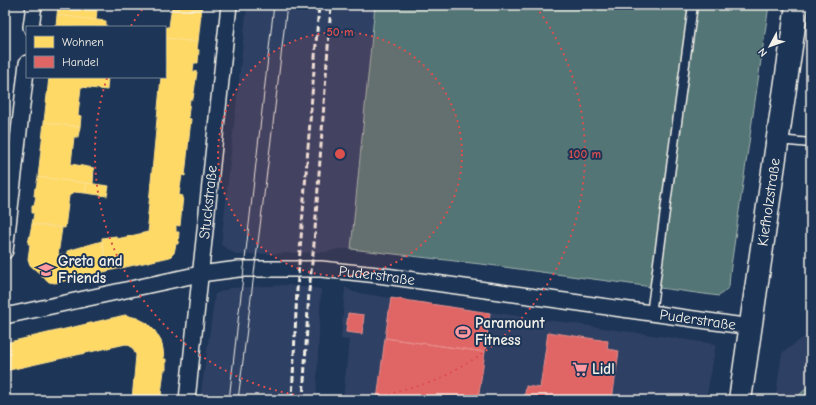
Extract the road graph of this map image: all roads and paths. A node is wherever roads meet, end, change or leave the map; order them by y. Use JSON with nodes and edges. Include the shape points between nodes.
{"nodes":[{"id":1,"x":34,"y":5,"type":"edge"},
{"id":2,"x":229,"y":5,"type":"edge"},
{"id":3,"x":693,"y":5,"type":"edge"},
{"id":4,"x":797,"y":5,"type":"edge"},
{"id":5,"x":31,"y":26,"type":"edge"},
{"id":6,"x":26,"y":72,"type":"edge"},
{"id":7,"x":778,"y":140,"type":"junction"},
{"id":8,"x":811,"y":143,"type":"edge"},
{"id":9,"x":5,"y":251,"type":"edge"},
{"id":10,"x":200,"y":274,"type":"junction"},
{"id":11,"x":652,"y":314,"type":"junction"},
{"id":12,"x":5,"y":316,"type":"edge"},
{"id":13,"x":751,"y":328,"type":"junction"},
{"id":14,"x":187,"y":400,"type":"edge"},
{"id":15,"x":740,"y":400,"type":"edge"}],
"edges":[{"from":1,"to":5,"type":"street"},
{"from":2,"to":10,"type":"street","name":"Stuckstraße"},
{"from":3,"to":11,"type":"lane"},
{"from":4,"to":7,"type":"street","name":"Kiefholzstraße"},
{"from":6,"to":9,"type":"street"},
{"from":7,"to":8,"type":"lane"},
{"from":7,"to":13,"type":"street","name":"Kiefholzstraße"},
{"from":10,"to":11,"type":"street","name":"Puderstraße","via":[[239,269],[328,270]]},
{"from":10,"to":12,"type":"street","name":"Puderstraße"},
{"from":10,"to":14,"type":"street","name":"Stuckstraße"},
{"from":11,"to":13,"type":"street","name":"Puderstraße"},
{"from":13,"to":15,"type":"street","name":"Kiefholzstraße"}]}
